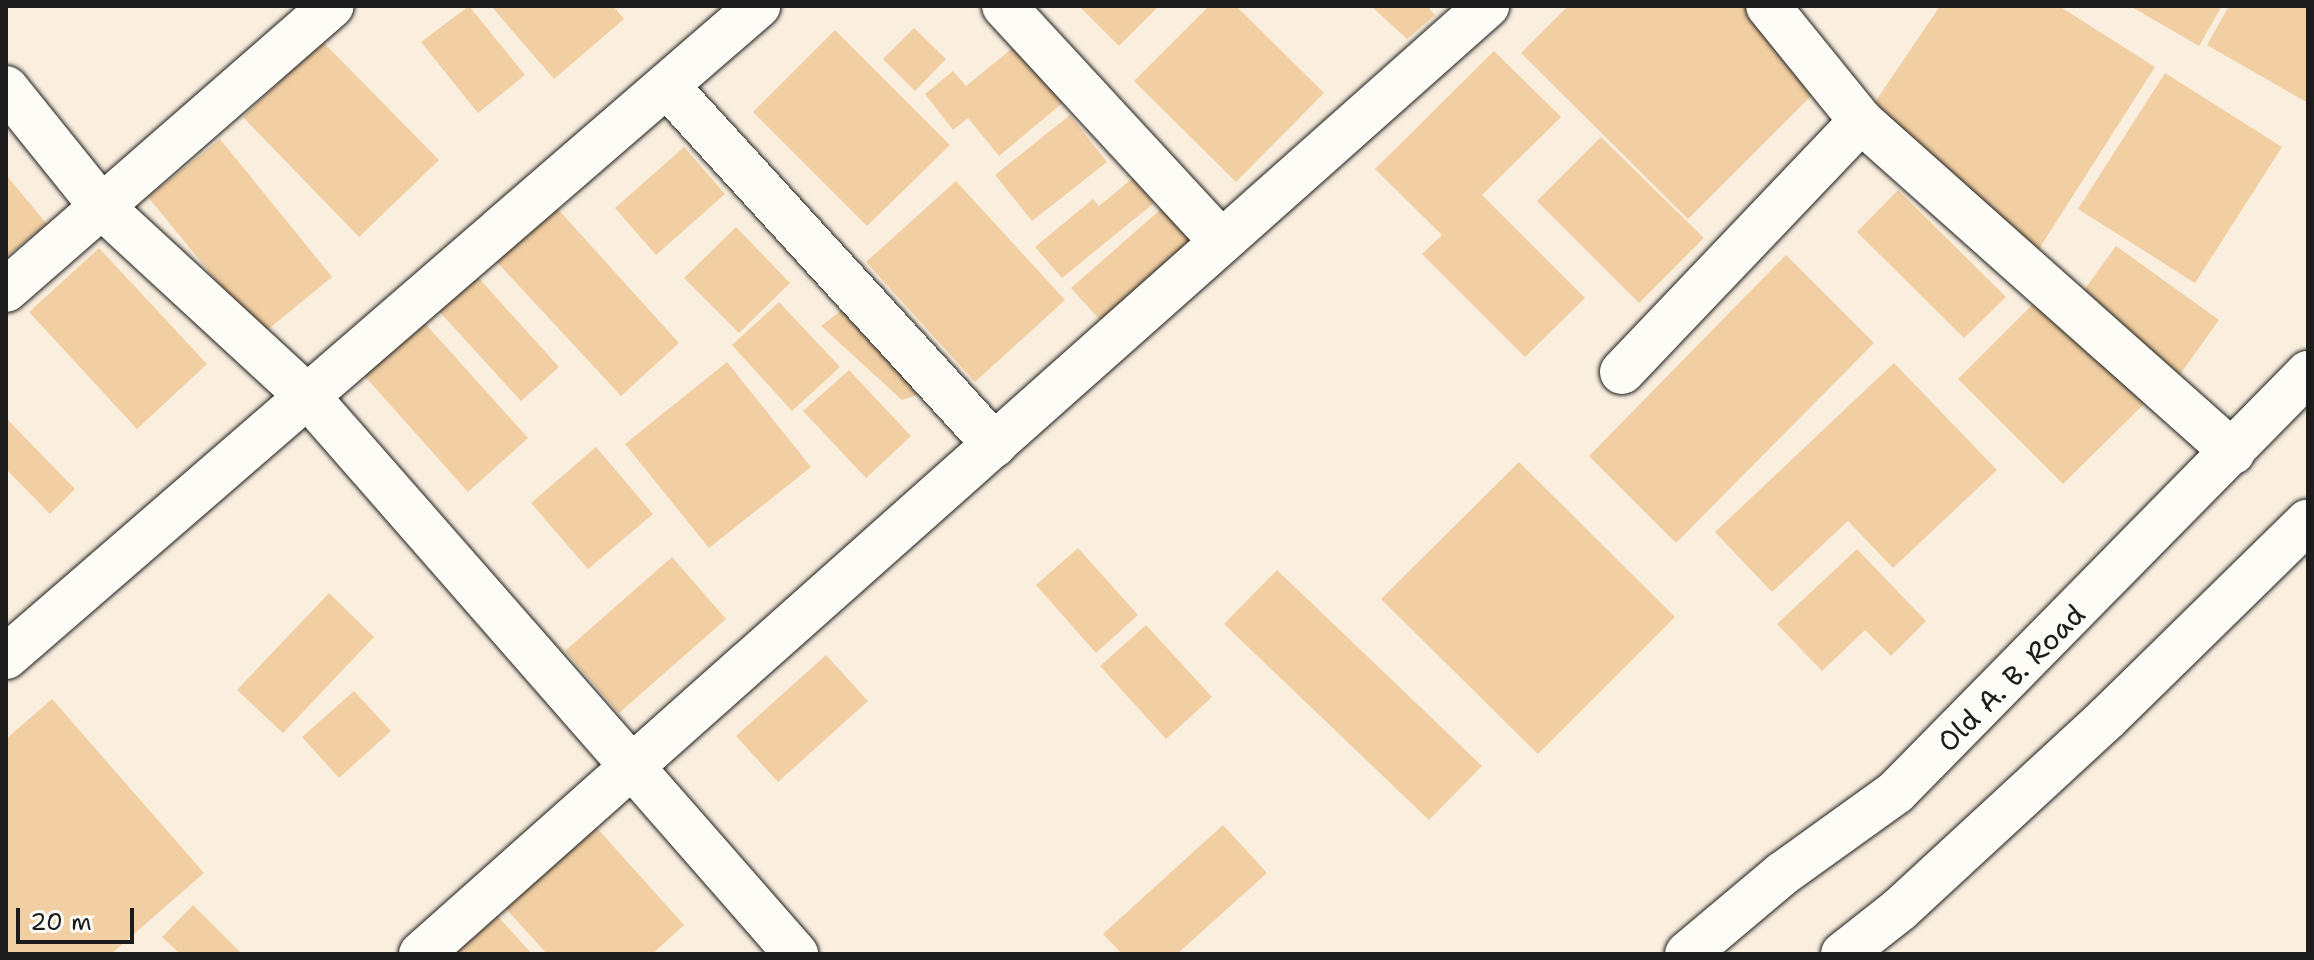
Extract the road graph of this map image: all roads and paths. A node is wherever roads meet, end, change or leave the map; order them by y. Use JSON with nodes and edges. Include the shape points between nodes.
{"nodes":[{"id":1,"x":331,"y":6,"type":"edge"},
{"id":2,"x":758,"y":6,"type":"edge"},
{"id":3,"x":1004,"y":6,"type":"edge"},
{"id":4,"x":1487,"y":6,"type":"edge"},
{"id":5,"x":1768,"y":6,"type":"edge"},
{"id":6,"x":667,"y":86,"type":"junction"},
{"id":7,"x":6,"y":88,"type":"edge"},
{"id":8,"x":1861,"y":121,"type":"junction"},
{"id":9,"x":101,"y":206,"type":"junction"},
{"id":10,"x":1221,"y":241,"type":"junction"},
{"id":11,"x":6,"y":290,"type":"edge"},
{"id":12,"x":1622,"y":372,"type":"dead end"},
{"id":13,"x":2308,"y":373,"type":"edge"},
{"id":14,"x":310,"y":399,"type":"junction"},
{"id":15,"x":995,"y":445,"type":"junction"},
{"id":16,"x":2233,"y":452,"type":"junction"},
{"id":17,"x":2308,"y":521,"type":"edge"},
{"id":18,"x":6,"y":657,"type":"edge"},
{"id":19,"x":633,"y":769,"type":"junction"},
{"id":20,"x":421,"y":954,"type":"edge"},
{"id":21,"x":796,"y":954,"type":"edge"},
{"id":22,"x":1687,"y":954,"type":"edge"},
{"id":23,"x":1843,"y":954,"type":"edge"}],
"edges":[{"from":1,"to":9,"type":"street"},
{"from":2,"to":6,"type":"street"},
{"from":3,"to":10,"type":"street"},
{"from":4,"to":10,"type":"street"},
{"from":5,"to":8,"type":"street"},
{"from":6,"to":14,"type":"street"},
{"from":6,"to":15,"type":"street"},
{"from":7,"to":9,"type":"street"},
{"from":8,"to":12,"type":"street"},
{"from":8,"to":16,"type":"street"},
{"from":9,"to":11,"type":"street"},
{"from":9,"to":14,"type":"street"},
{"from":10,"to":15,"type":"street"},
{"from":13,"to":16,"type":"street","name":"Old A. B. Road"},
{"from":14,"to":18,"type":"street"},
{"from":14,"to":19,"type":"street"},
{"from":15,"to":19,"type":"street"},
{"from":16,"to":22,"type":"street","name":"Old A. B. Road","via":[[1896,792],[1782,874]]},
{"from":17,"to":23,"type":"street","via":[[2096,729],[1899,910]]},
{"from":19,"to":20,"type":"street"},
{"from":19,"to":21,"type":"street"}]}
